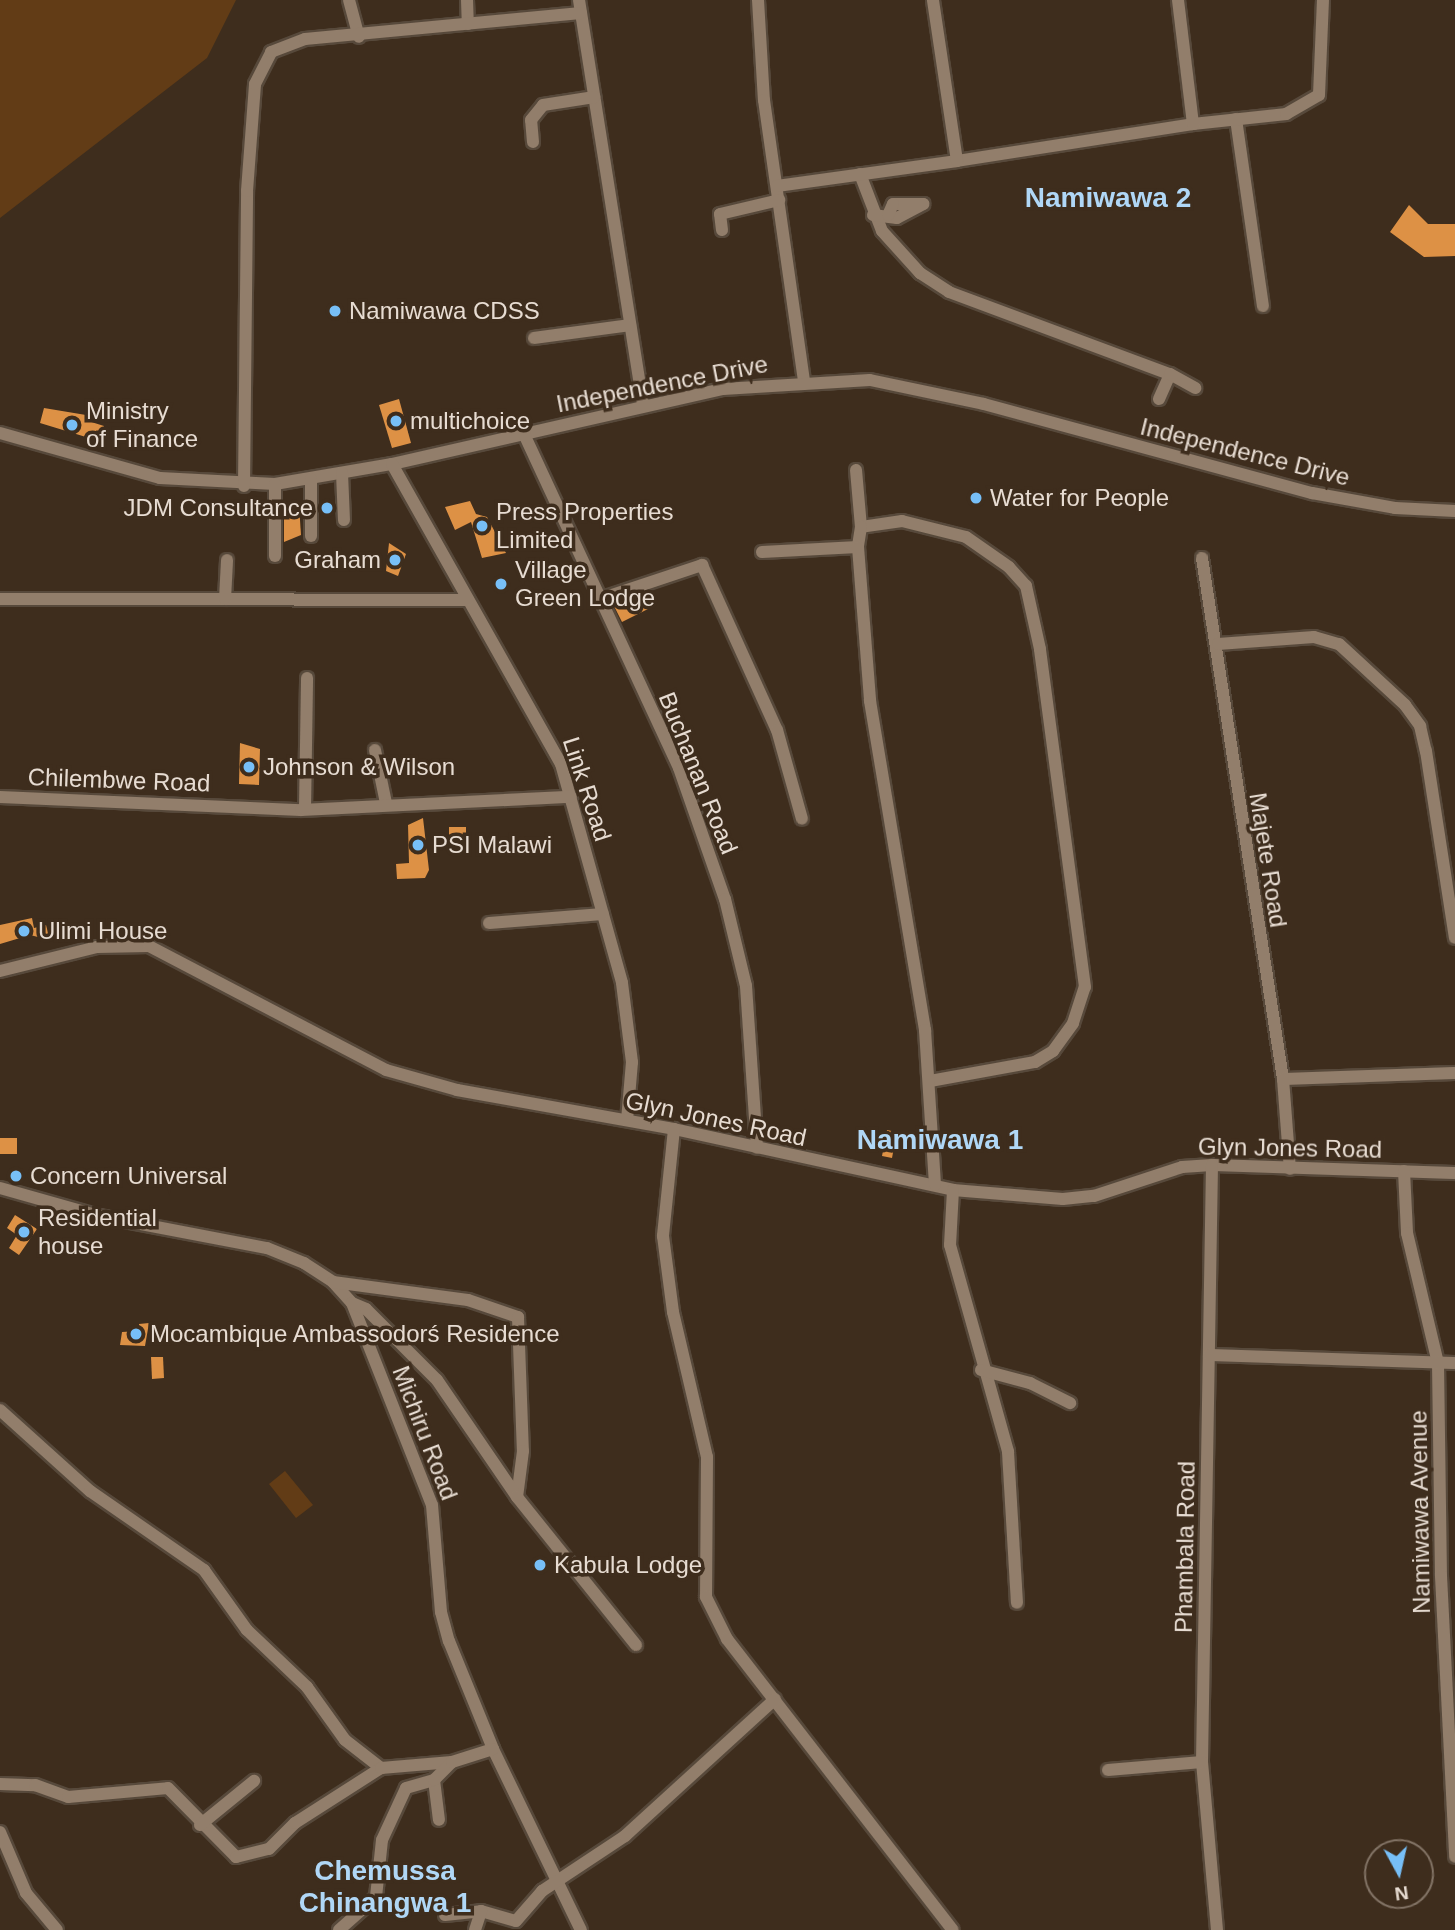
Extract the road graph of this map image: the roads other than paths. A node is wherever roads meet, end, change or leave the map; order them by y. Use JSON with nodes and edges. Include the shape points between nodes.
{"nodes":[{"id":1,"x":349,"y":0,"type":"edge"},
{"id":2,"x":467,"y":0,"type":"edge"},
{"id":3,"x":758,"y":0,"type":"edge"},
{"id":4,"x":933,"y":0,"type":"edge"},
{"id":5,"x":1178,"y":0,"type":"edge"},
{"id":6,"x":1322,"y":0,"type":"edge"},
{"id":7,"x":580,"y":6,"type":"edge"},
{"id":8,"x":468,"y":24,"type":"junction"},
{"id":9,"x":359,"y":37,"type":"junction"},
{"id":10,"x":594,"y":97,"type":"junction"},
{"id":11,"x":1236,"y":119,"type":"junction"},
{"id":12,"x":1194,"y":124,"type":"junction"},
{"id":13,"x":533,"y":142,"type":"dead end"},
{"id":14,"x":957,"y":161,"type":"junction"},
{"id":15,"x":860,"y":174,"type":"junction"},
{"id":16,"x":777,"y":186,"type":"junction"},
{"id":17,"x":779,"y":200,"type":"junction"},
{"id":18,"x":873,"y":215,"type":"junction"},
{"id":19,"x":888,"y":215,"type":"dead end"},
{"id":20,"x":722,"y":230,"type":"dead end"},
{"id":21,"x":1263,"y":306,"type":"dead end"},
{"id":22,"x":630,"y":325,"type":"junction"},
{"id":23,"x":534,"y":338,"type":"dead end"},
{"id":24,"x":1170,"y":374,"type":"junction"},
{"id":25,"x":804,"y":380,"type":"junction"},
{"id":26,"x":1195,"y":388,"type":"dead end"},
{"id":27,"x":1159,"y":399,"type":"dead end"},
{"id":28,"x":643,"y":405,"type":"junction"},
{"id":29,"x":0,"y":433,"type":"edge"},
{"id":30,"x":524,"y":434,"type":"junction"},
{"id":31,"x":392,"y":464,"type":"junction"},
{"id":32,"x":856,"y":470,"type":"dead end"},
{"id":33,"x":342,"y":473,"type":"junction"},
{"id":34,"x":311,"y":479,"type":"junction"},
{"id":35,"x":275,"y":484,"type":"junction"},
{"id":36,"x":244,"y":486,"type":"junction"},
{"id":37,"x":1455,"y":511,"type":"edge"},
{"id":38,"x":344,"y":520,"type":"dead end"},
{"id":39,"x":862,"y":527,"type":"junction"},
{"id":40,"x":311,"y":536,"type":"dead end"},
{"id":41,"x":858,"y":547,"type":"junction"},
{"id":42,"x":762,"y":552,"type":"dead end"},
{"id":43,"x":275,"y":556,"type":"dead end"},
{"id":44,"x":1202,"y":558,"type":"dead end"},
{"id":45,"x":227,"y":560,"type":"dead end"},
{"id":46,"x":0,"y":599,"type":"edge"},
{"id":47,"x":225,"y":599,"type":"junction"},
{"id":48,"x":600,"y":599,"type":"junction"},
{"id":49,"x":468,"y":600,"type":"junction"},
{"id":50,"x":1218,"y":644,"type":"junction"},
{"id":51,"x":307,"y":678,"type":"dead end"},
{"id":52,"x":375,"y":750,"type":"dead end"},
{"id":53,"x":0,"y":797,"type":"edge"},
{"id":54,"x":571,"y":797,"type":"junction"},
{"id":55,"x":386,"y":803,"type":"junction"},
{"id":56,"x":305,"y":809,"type":"junction"},
{"id":57,"x":802,"y":819,"type":"dead end"},
{"id":58,"x":1452,"y":893,"type":"edge"},
{"id":59,"x":603,"y":914,"type":"junction"},
{"id":60,"x":489,"y":923,"type":"dead end"},
{"id":61,"x":1455,"y":938,"type":"edge"},
{"id":62,"x":0,"y":971,"type":"edge"},
{"id":63,"x":1455,"y":1073,"type":"edge"},
{"id":64,"x":1283,"y":1079,"type":"junction"},
{"id":65,"x":930,"y":1081,"type":"junction"},
{"id":66,"x":627,"y":1120,"type":"junction"},
{"id":67,"x":674,"y":1129,"type":"junction"},
{"id":68,"x":757,"y":1148,"type":"junction"},
{"id":69,"x":1212,"y":1165,"type":"junction"},
{"id":70,"x":1290,"y":1169,"type":"junction"},
{"id":71,"x":1404,"y":1171,"type":"junction"},
{"id":72,"x":1455,"y":1173,"type":"edge"},
{"id":73,"x":934,"y":1185,"type":"junction"},
{"id":74,"x":0,"y":1188,"type":"edge"},
{"id":75,"x":953,"y":1189,"type":"junction"},
{"id":76,"x":333,"y":1282,"type":"junction"},
{"id":77,"x":352,"y":1303,"type":"junction"},
{"id":78,"x":1209,"y":1356,"type":"junction"},
{"id":79,"x":1438,"y":1363,"type":"junction"},
{"id":80,"x":1455,"y":1363,"type":"edge"},
{"id":81,"x":981,"y":1370,"type":"junction"},
{"id":82,"x":1070,"y":1403,"type":"dead end"},
{"id":83,"x":0,"y":1410,"type":"edge"},
{"id":84,"x":517,"y":1497,"type":"junction"},
{"id":85,"x":1017,"y":1603,"type":"dead end"},
{"id":86,"x":1449,"y":1638,"type":"edge"},
{"id":87,"x":636,"y":1645,"type":"dead end"},
{"id":88,"x":775,"y":1699,"type":"junction"},
{"id":89,"x":493,"y":1749,"type":"junction"},
{"id":90,"x":452,"y":1762,"type":"junction"},
{"id":91,"x":1202,"y":1762,"type":"junction"},
{"id":92,"x":381,"y":1768,"type":"junction"},
{"id":93,"x":1108,"y":1770,"type":"dead end"},
{"id":94,"x":434,"y":1780,"type":"junction"},
{"id":95,"x":254,"y":1781,"type":"dead end"},
{"id":96,"x":0,"y":1784,"type":"edge"},
{"id":97,"x":439,"y":1821,"type":"dead end"},
{"id":98,"x":200,"y":1825,"type":"junction"},
{"id":99,"x":0,"y":1832,"type":"edge"},
{"id":100,"x":1455,"y":1840,"type":"edge"},
{"id":101,"x":1455,"y":1857,"type":"edge"},
{"id":102,"x":560,"y":1884,"type":"junction"},
{"id":103,"x":481,"y":1911,"type":"junction"},
{"id":104,"x":445,"y":1914,"type":"dead end"},
{"id":105,"x":354,"y":1924,"type":"edge"},
{"id":106,"x":57,"y":1930,"type":"edge"},
{"id":107,"x":339,"y":1930,"type":"edge"},
{"id":108,"x":475,"y":1930,"type":"edge"},
{"id":109,"x":581,"y":1930,"type":"edge"},
{"id":110,"x":953,"y":1930,"type":"edge"},
{"id":111,"x":1217,"y":1930,"type":"edge"}],
"edges":[{"from":1,"to":9,"type":"street"},
{"from":2,"to":8,"type":"street"},
{"from":3,"to":16,"type":"street"},
{"from":4,"to":14,"type":"street"},
{"from":5,"to":12,"type":"street"},
{"from":6,"to":11,"type":"street","via":[[1319,95],[1286,114]]},
{"from":7,"to":8,"type":"street"},
{"from":7,"to":10,"type":"street"},
{"from":8,"to":9,"type":"street"},
{"from":9,"to":36,"type":"street","via":[[288,42],[271,52],[258,73],[247,191]]},
{"from":10,"to":13,"type":"street","via":[[543,105],[531,120]]},
{"from":10,"to":22,"type":"street"},
{"from":11,"to":12,"type":"street"},
{"from":11,"to":21,"type":"street"},
{"from":12,"to":14,"type":"street"},
{"from":14,"to":15,"type":"street"},
{"from":15,"to":16,"type":"street"},
{"from":15,"to":18,"type":"street"},
{"from":16,"to":17,"type":"street"},
{"from":17,"to":20,"type":"street","via":[[720,214]]},
{"from":17,"to":25,"type":"street"},
{"from":18,"to":19,"type":"street"},
{"from":18,"to":24,"type":"street","via":[[920,273],[949,292]]},
{"from":22,"to":23,"type":"street"},
{"from":22,"to":28,"type":"street"},
{"from":24,"to":26,"type":"street"},
{"from":24,"to":27,"type":"street"},
{"from":25,"to":28,"type":"street","name":"Independence Drive"},
{"from":25,"to":37,"type":"street","name":"Independence Drive","via":[[870,380],[928,390],[1279,486],[1395,508]]},
{"from":28,"to":30,"type":"street","name":"Independence Drive"},
{"from":29,"to":36,"type":"street","name":"Independence Drive","via":[[149,476]]},
{"from":30,"to":31,"type":"street","name":"Independence Drive"},
{"from":30,"to":48,"type":"street","name":"Buchanan Road"},
{"from":31,"to":33,"type":"street","name":"Independence Drive"},
{"from":31,"to":49,"type":"street","name":"Link Road"},
{"from":32,"to":39,"type":"street"},
{"from":33,"to":34,"type":"street","name":"Independence Drive"},
{"from":33,"to":38,"type":"street"},
{"from":34,"to":35,"type":"street","name":"Independence Drive"},
{"from":34,"to":40,"type":"street"},
{"from":35,"to":36,"type":"street","name":"Independence Drive"},
{"from":35,"to":43,"type":"street"},
{"from":39,"to":41,"type":"street"},
{"from":39,"to":65,"type":"street","via":[[902,521],[966,537],[1009,567],[1026,586],[1040,649],[1085,987],[1073,1023],[1053,1051],[1035,1062]]},
{"from":41,"to":42,"type":"street"},
{"from":41,"to":65,"type":"street","via":[[870,701]]},
{"from":44,"to":50,"type":"street","name":"Majete Road"},
{"from":45,"to":47,"type":"street"},
{"from":46,"to":47,"type":"street"},
{"from":47,"to":49,"type":"street"},
{"from":48,"to":57,"type":"street","via":[[702,565],[776,730]]},
{"from":48,"to":68,"type":"street","name":"Buchanan Road","via":[[678,768],[742,956]]},
{"from":49,"to":54,"type":"street","name":"Link Road","via":[[544,730]]},
{"from":50,"to":58,"type":"street","via":[[1314,636],[1339,644],[1405,705],[1420,726]]},
{"from":50,"to":64,"type":"street","name":"Majete Road"},
{"from":51,"to":56,"type":"street"},
{"from":52,"to":55,"type":"street"},
{"from":53,"to":56,"type":"street","name":"Chilembwe Road"},
{"from":54,"to":55,"type":"street","name":"Chilembwe Road"},
{"from":54,"to":59,"type":"street","name":"Link Road"},
{"from":55,"to":56,"type":"street","name":"Chilembwe Road"},
{"from":58,"to":61,"type":"street"},
{"from":59,"to":60,"type":"street"},
{"from":59,"to":66,"type":"street","name":"Link Road","via":[[629,1028]]},
{"from":62,"to":66,"type":"street","name":"Glyn Jones Road","via":[[97,947],[149,946],[386,1070],[457,1090]]},
{"from":63,"to":64,"type":"street"},
{"from":64,"to":70,"type":"street","name":"Majete Road"},
{"from":65,"to":73,"type":"street"},
{"from":66,"to":67,"type":"street","name":"Glyn Jones Road"},
{"from":67,"to":68,"type":"street","name":"Glyn Jones Road"},
{"from":67,"to":88,"type":"street","via":[[663,1236],[673,1312],[707,1457],[704,1589],[727,1639]]},
{"from":68,"to":73,"type":"street","name":"Glyn Jones Road"},
{"from":69,"to":70,"type":"street","name":"Glyn Jones Road"},
{"from":69,"to":75,"type":"street","name":"Glyn Jones Road","via":[[1182,1167],[1094,1196],[1063,1199]]},
{"from":69,"to":78,"type":"street","name":"Phambala Road"},
{"from":70,"to":71,"type":"street","name":"Glyn Jones Road"},
{"from":71,"to":72,"type":"street","name":"Glyn Jones Road"},
{"from":71,"to":79,"type":"street","name":"Namiwawa Avenue","via":[[1406,1233]]},
{"from":73,"to":75,"type":"street","name":"Glyn Jones Road"},
{"from":74,"to":76,"type":"street","name":"Michiru Road","via":[[99,1216],[267,1248]]},
{"from":75,"to":81,"type":"street","via":[[950,1245]]},
{"from":76,"to":77,"type":"street","name":"Michiru Road"},
{"from":76,"to":84,"type":"street","via":[[468,1300],[518,1317],[523,1451]]},
{"from":77,"to":84,"type":"street","via":[[366,1309],[438,1380]]},
{"from":77,"to":89,"type":"street","name":"Michiru Road","via":[[432,1505],[443,1624]]},
{"from":78,"to":79,"type":"street"},
{"from":78,"to":91,"type":"street","name":"Phambala Road"},
{"from":79,"to":80,"type":"street"},
{"from":79,"to":86,"type":"street","name":"Namiwawa Avenue"},
{"from":81,"to":82,"type":"street","via":[[1030,1383]]},
{"from":81,"to":85,"type":"street","via":[[1007,1452]]},
{"from":83,"to":92,"type":"street","via":[[90,1491],[204,1570],[247,1630],[307,1687],[345,1740]]},
{"from":84,"to":87,"type":"street"},
{"from":86,"to":100,"type":"street","name":"Namiwawa Avenue"},
{"from":88,"to":102,"type":"street","via":[[653,1812]]},
{"from":88,"to":110,"type":"street"},
{"from":89,"to":90,"type":"street"},
{"from":89,"to":102,"type":"street","name":"Michiru Road"},
{"from":90,"to":92,"type":"street"},
{"from":90,"to":94,"type":"street"},
{"from":91,"to":93,"type":"street"},
{"from":91,"to":111,"type":"street","name":"Phambala Road"},
{"from":92,"to":98,"type":"street","via":[[258,1853],[236,1857]]},
{"from":94,"to":97,"type":"street"},
{"from":94,"to":105,"type":"street","via":[[407,1788],[382,1840],[376,1897]]},
{"from":95,"to":98,"type":"street"},
{"from":96,"to":98,"type":"street","via":[[36,1785],[68,1797],[168,1788]]},
{"from":99,"to":106,"type":"street","via":[[26,1893]]},
{"from":100,"to":101,"type":"street","name":"Namiwawa Avenue"},
{"from":102,"to":103,"type":"street","via":[[542,1891],[516,1921]]},
{"from":102,"to":109,"type":"street","name":"Michiru Road"},
{"from":103,"to":104,"type":"street"},
{"from":103,"to":108,"type":"street"},
{"from":105,"to":107,"type":"street"}]}
